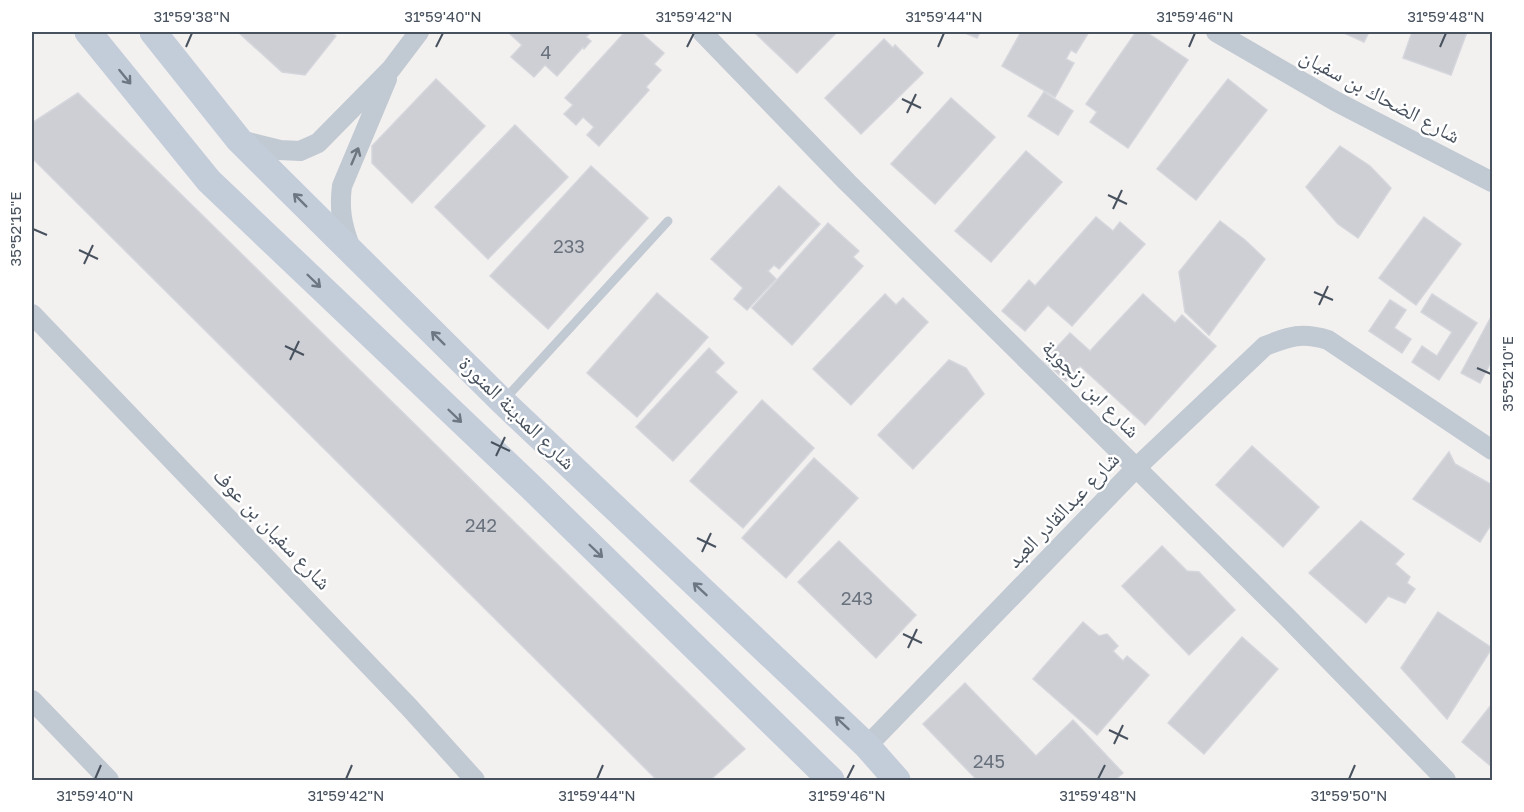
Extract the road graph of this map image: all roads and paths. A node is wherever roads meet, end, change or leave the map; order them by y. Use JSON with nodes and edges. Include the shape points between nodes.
{"nodes":[{"id":1,"x":88,"y":32,"type":"edge"},
{"id":2,"x":153,"y":32,"type":"edge"},
{"id":3,"x":418,"y":32,"type":"edge"},
{"id":4,"x":702,"y":32,"type":"edge"},
{"id":5,"x":1216,"y":32,"type":"edge"},
{"id":6,"x":391,"y":69,"type":"junction"},
{"id":7,"x":238,"y":140,"type":"junction"},
{"id":8,"x":1492,"y":182,"type":"edge"},
{"id":9,"x":668,"y":221,"type":"dead end"},
{"id":10,"x":351,"y":252,"type":"junction"},
{"id":11,"x":32,"y":314,"type":"edge"},
{"id":12,"x":503,"y":402,"type":"junction"},
{"id":13,"x":1492,"y":450,"type":"edge"},
{"id":14,"x":1137,"y":467,"type":"junction"},
{"id":15,"x":32,"y":700,"type":"edge"},
{"id":16,"x":867,"y":746,"type":"junction"},
{"id":17,"x":109,"y":780,"type":"edge"},
{"id":18,"x":475,"y":780,"type":"edge"},
{"id":19,"x":831,"y":780,"type":"edge"},
{"id":20,"x":897,"y":780,"type":"edge"},
{"id":21,"x":1446,"y":780,"type":"edge"}],
"edges":[{"from":1,"to":19,"type":"main road","name":"شارع المدينة المنورة","one_way":true,"via":[[209,181]]},
{"from":2,"to":7,"type":"main road","name":"شارع المدينة المنورة"},
{"from":3,"to":6,"type":"street"},
{"from":4,"to":14,"type":"street","name":"شارع ابن زنجوية"},
{"from":5,"to":8,"type":"street","name":"شارع الضحاك بن سفيان","via":[[1337,102]]},
{"from":6,"to":7,"type":"street","via":[[318,143],[300,151]]},
{"from":10,"to":6,"type":"street","one_way":true,"via":[[341,220],[342,186]]},
{"from":10,"to":7,"type":"main road","name":"شارع المدينة المنورة","one_way":true},
{"from":9,"to":12,"type":"lane"},
{"from":12,"to":10,"type":"main road","name":"شارع المدينة المنورة","one_way":true},
{"from":11,"to":18,"type":"street","name":"شارع سفيان بن عوف"},
{"from":16,"to":12,"type":"main road","name":"شارع المدينة المنورة","one_way":true},
{"from":13,"to":14,"type":"street","name":"شارع عبدالقادر العبد","via":[[1328,340],[1299,334],[1265,346]]},
{"from":14,"to":16,"type":"street","name":"شارع عبدالقادر العبد"},
{"from":14,"to":21,"type":"street","name":"شارع ابن زنجوية"},
{"from":15,"to":17,"type":"street"},
{"from":16,"to":20,"type":"main road","name":"شارع المدينة المنورة"}]}
